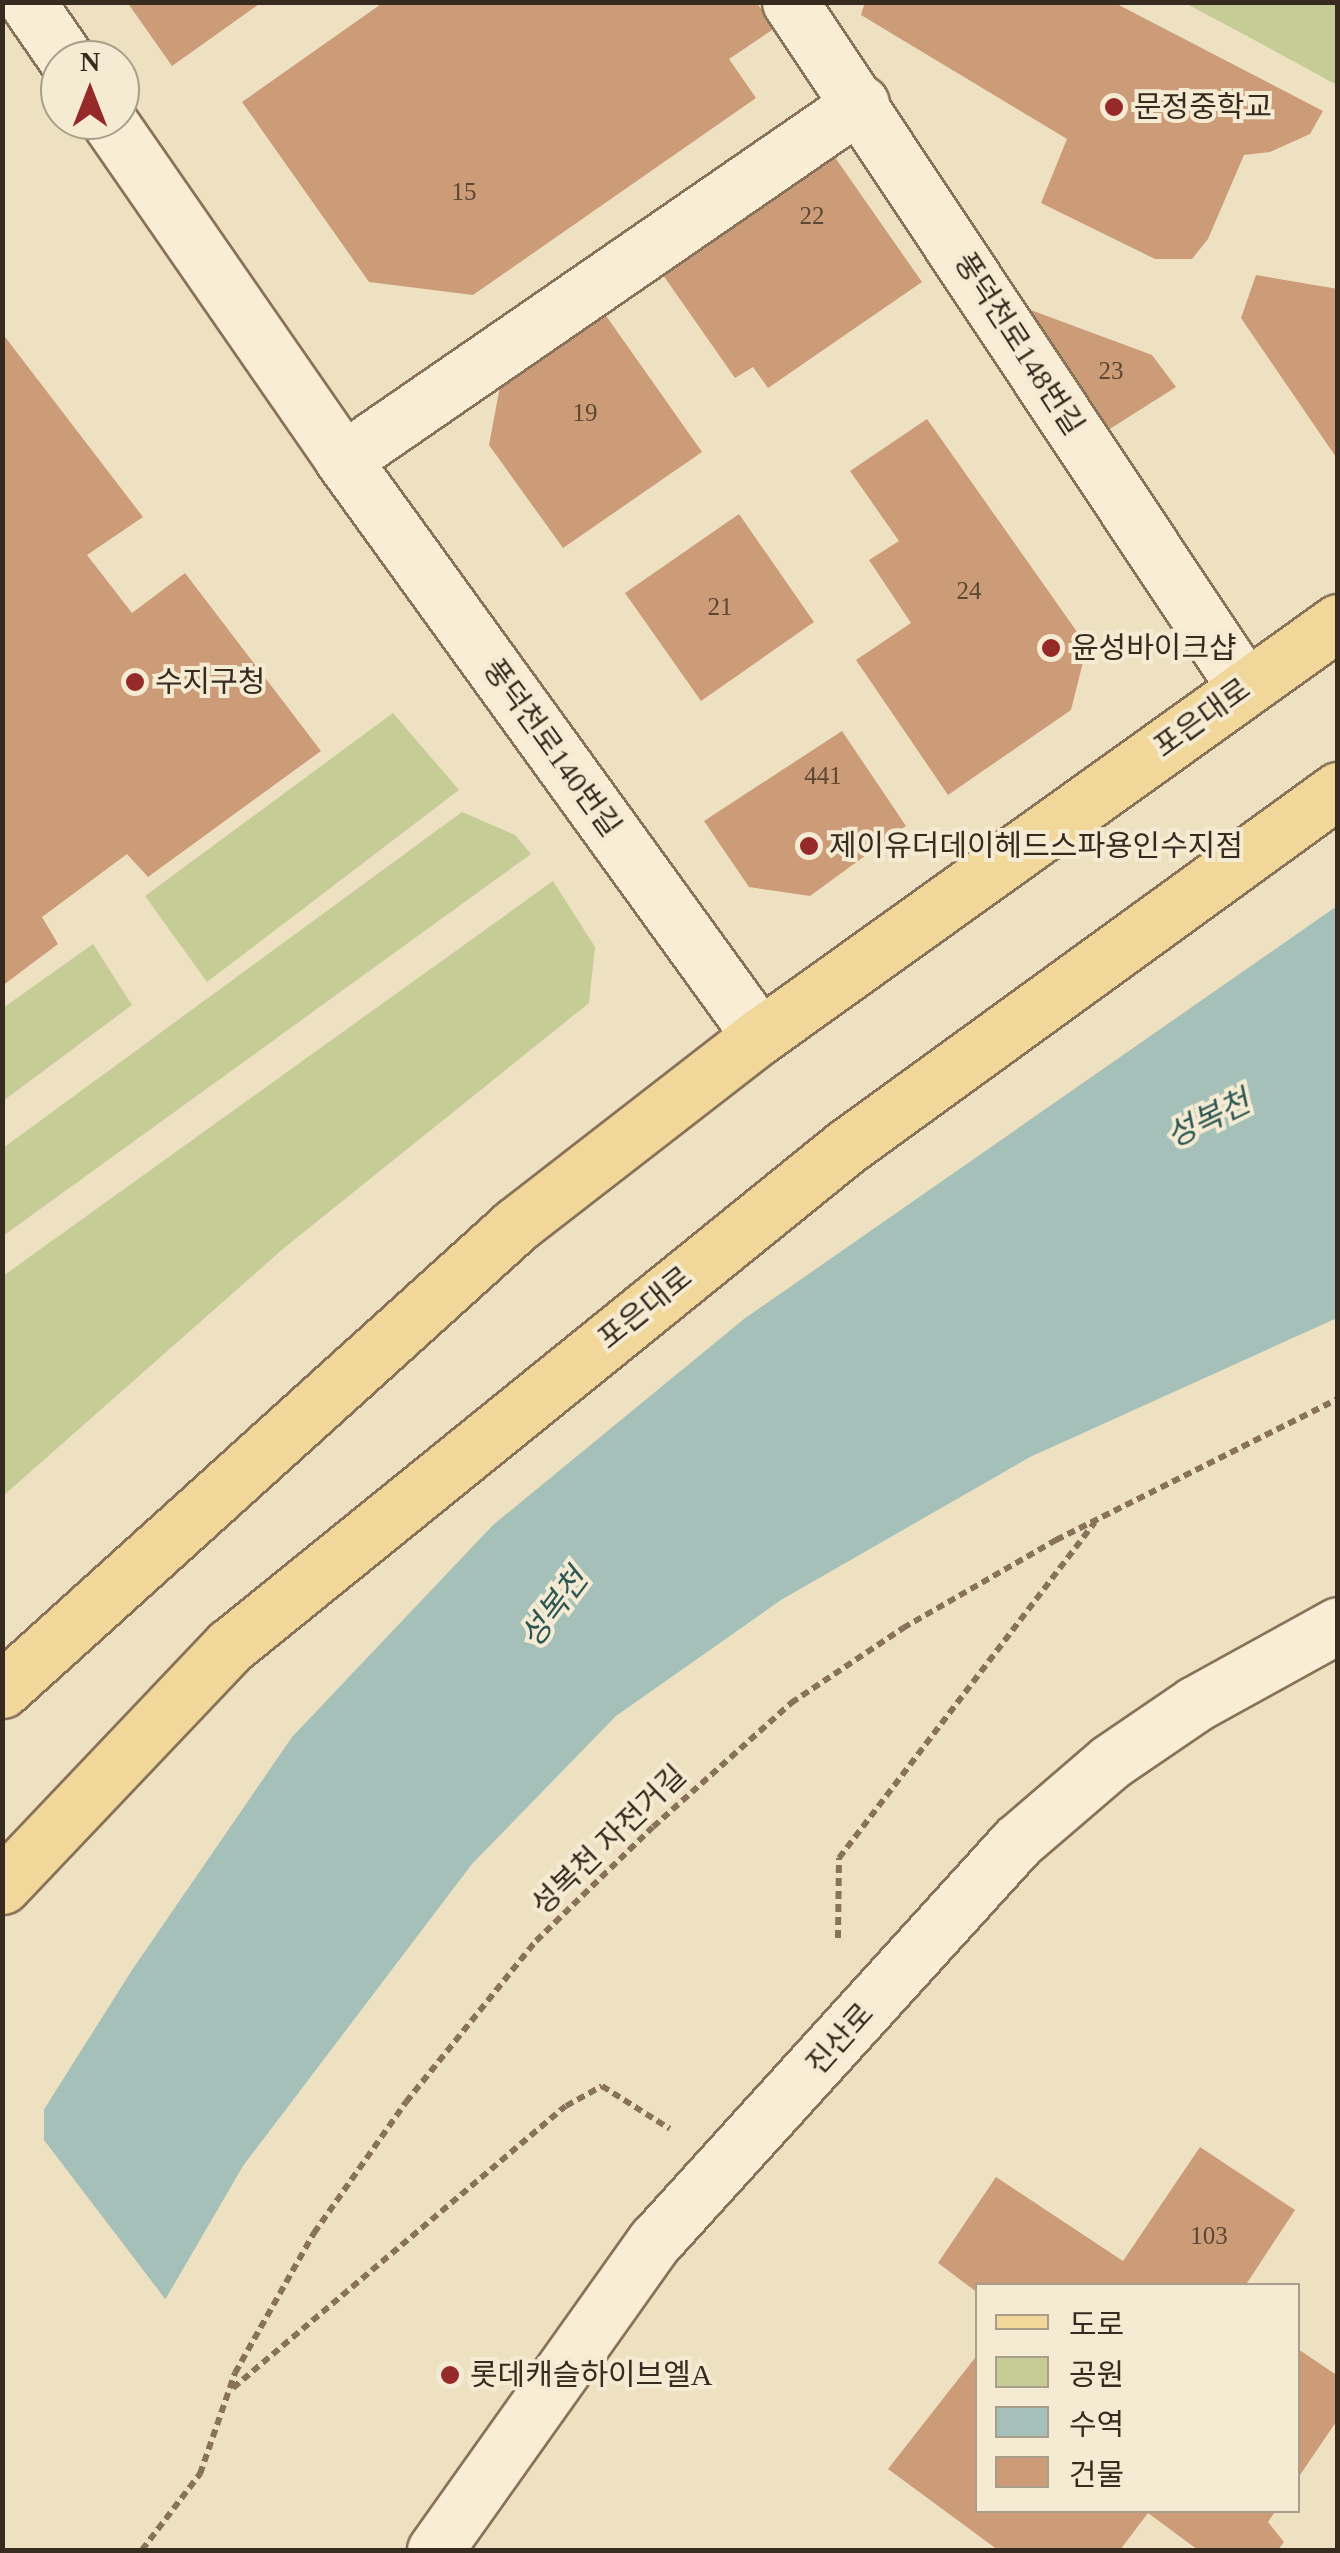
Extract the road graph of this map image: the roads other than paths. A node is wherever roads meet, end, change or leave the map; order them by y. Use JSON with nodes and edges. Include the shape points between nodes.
{"nodes":[{"id":1,"x":27,"y":2,"type":"edge"},
{"id":2,"x":790,"y":2,"type":"edge"},
{"id":3,"x":53,"y":40,"type":"edge"},
{"id":4,"x":861,"y":103,"type":"junction"},
{"id":5,"x":122,"y":140,"type":"edge"},
{"id":6,"x":344,"y":460,"type":"junction"},
{"id":7,"x":1338,"y":622,"type":"edge"},
{"id":8,"x":1244,"y":688,"type":"junction"},
{"id":9,"x":1338,"y":790,"type":"edge"},
{"id":10,"x":760,"y":1036,"type":"junction"},
{"id":11,"x":1338,"y":1625,"type":"edge"},
{"id":12,"x":2,"y":1690,"type":"edge"},
{"id":13,"x":2,"y":1886,"type":"edge"},
{"id":14,"x":434,"y":2550,"type":"edge"}],
"edges":[{"from":1,"to":3,"type":"street"},
{"from":2,"to":4,"type":"street","name":"풍덕천로148번길"},
{"from":4,"to":6,"type":"street"},
{"from":4,"to":8,"type":"street","name":"풍덕천로148번길"},
{"from":5,"to":6,"type":"street","name":"풍덕천로140번길"},
{"from":6,"to":10,"type":"street","name":"풍덕천로140번길"},
{"from":7,"to":8,"type":"main road","name":"포은대로"},
{"from":8,"to":10,"type":"main road","name":"포은대로"},
{"from":9,"to":13,"type":"main road","name":"포은대로","via":[[846,1147],[260,1621]]},
{"from":10,"to":12,"type":"main road","name":"포은대로","via":[[516,1225]]},
{"from":11,"to":14,"type":"street","name":"진산로","via":[[1195,1704],[1110,1762],[1016,1842],[655,2242]]}]}
